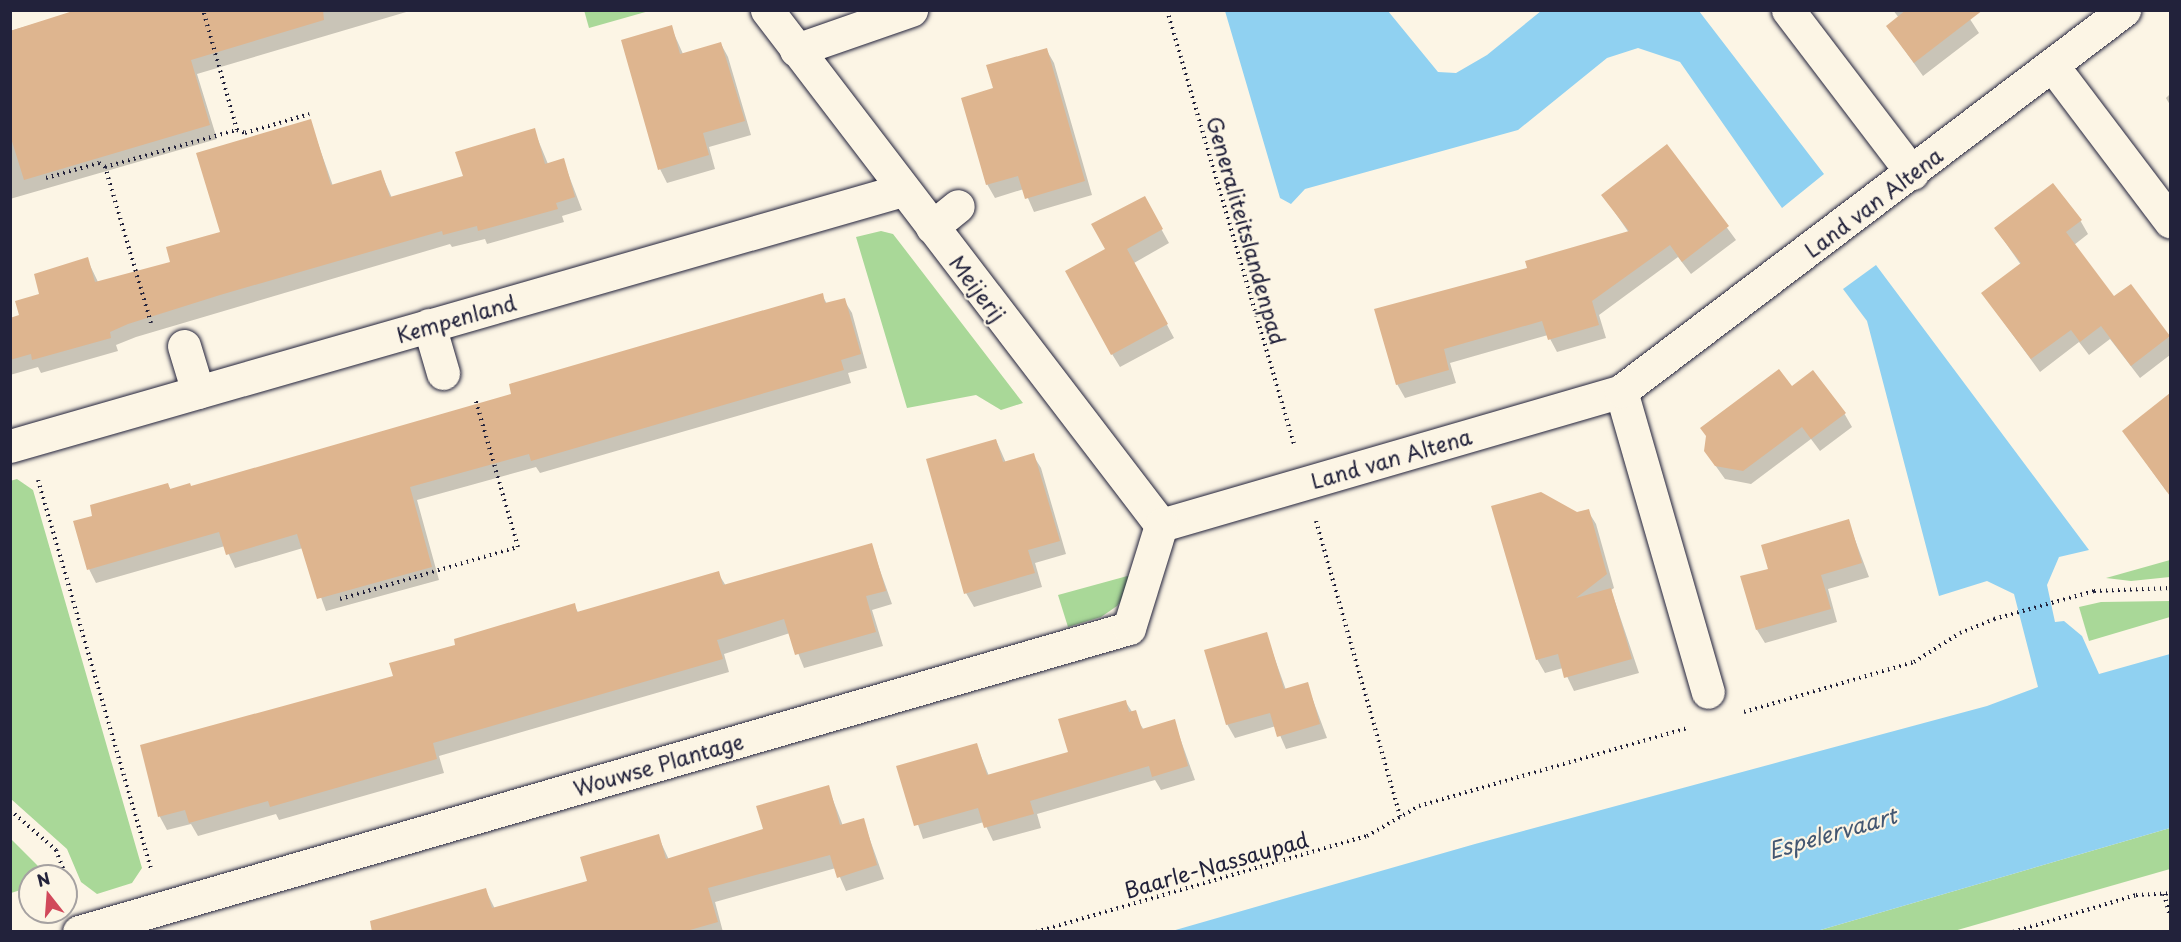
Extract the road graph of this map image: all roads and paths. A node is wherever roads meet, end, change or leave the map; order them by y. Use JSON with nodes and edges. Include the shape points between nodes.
{"nodes":[{"id":1,"x":203,"y":10,"type":"edge"},
{"id":2,"x":766,"y":10,"type":"edge"},
{"id":3,"x":911,"y":10,"type":"edge"},
{"id":4,"x":1167,"y":10,"type":"edge"},
{"id":5,"x":1788,"y":10,"type":"edge"},
{"id":6,"x":2124,"y":10,"type":"edge"},
{"id":7,"x":796,"y":50,"type":"junction"},
{"id":8,"x":2052,"y":65,"type":"junction"},
{"id":9,"x":309,"y":114,"type":"dead end"},
{"id":10,"x":237,"y":129,"type":"junction"},
{"id":11,"x":105,"y":167,"type":"junction"},
{"id":12,"x":1912,"y":173,"type":"junction"},
{"id":13,"x":46,"y":178,"type":"dead end"},
{"id":14,"x":902,"y":190,"type":"junction"},
{"id":15,"x":958,"y":206,"type":"dead end"},
{"id":16,"x":2170,"y":221,"type":"edge"},
{"id":17,"x":932,"y":227,"type":"junction"},
{"id":18,"x":429,"y":326,"type":"junction"},
{"id":19,"x":153,"y":331,"type":"dead end"},
{"id":20,"x":184,"y":346,"type":"dead end"},
{"id":21,"x":443,"y":373,"type":"dead end"},
{"id":22,"x":473,"y":390,"type":"dead end"},
{"id":23,"x":1621,"y":391,"type":"junction"},
{"id":24,"x":198,"y":392,"type":"junction"},
{"id":25,"x":10,"y":446,"type":"edge"},
{"id":26,"x":1295,"y":448,"type":"dead end"},
{"id":27,"x":36,"y":473,"type":"dead end"},
{"id":28,"x":1312,"y":509,"type":"dead end"},
{"id":29,"x":1161,"y":525,"type":"junction"},
{"id":30,"x":2170,"y":588,"type":"edge"},
{"id":31,"x":340,"y":599,"type":"dead end"},
{"id":32,"x":1994,"y":619,"type":"dead end"},
{"id":33,"x":1708,"y":692,"type":"dead end"},
{"id":34,"x":10,"y":810,"type":"edge"},
{"id":35,"x":61,"y":864,"type":"edge"},
{"id":36,"x":152,"y":875,"type":"dead end"},
{"id":37,"x":2164,"y":894,"type":"junction"},
{"id":38,"x":2170,"y":894,"type":"edge"},
{"id":39,"x":2170,"y":916,"type":"edge"},
{"id":40,"x":81,"y":931,"type":"edge"},
{"id":41,"x":1036,"y":932,"type":"edge"},
{"id":42,"x":2013,"y":932,"type":"edge"}],
"edges":[{"from":1,"to":10,"type":"path"},
{"from":2,"to":7,"type":"street","name":"Meijerij"},
{"from":3,"to":7,"type":"street"},
{"from":4,"to":26,"type":"path","name":"Generaliteitslandenpad"},
{"from":5,"to":12,"type":"street"},
{"from":6,"to":8,"type":"street","name":"Land van Altena"},
{"from":7,"to":14,"type":"street","name":"Meijerij"},
{"from":8,"to":12,"type":"street","name":"Land van Altena"},
{"from":8,"to":16,"type":"street"},
{"from":9,"to":10,"type":"path","via":[[245,133]]},
{"from":10,"to":11,"type":"path"},
{"from":11,"to":13,"type":"path","via":[[99,163]]},
{"from":11,"to":19,"type":"path"},
{"from":12,"to":23,"type":"street","name":"Land van Altena"},
{"from":14,"to":17,"type":"street","name":"Meijerij"},
{"from":14,"to":18,"type":"street","name":"Kempenland"},
{"from":15,"to":17,"type":"street"},
{"from":17,"to":29,"type":"street","name":"Meijerij"},
{"from":18,"to":21,"type":"street"},
{"from":18,"to":24,"type":"street","name":"Kempenland"},
{"from":20,"to":24,"type":"street"},
{"from":22,"to":31,"type":"path","via":[[518,547]]},
{"from":23,"to":29,"type":"street","name":"Land van Altena"},
{"from":23,"to":33,"type":"street"},
{"from":24,"to":25,"type":"street","name":"Kempenland"},
{"from":27,"to":36,"type":"path"},
{"from":28,"to":41,"type":"path","name":"Baarle-Nassaupad","via":[[1400,816],[1367,836]]},
{"from":29,"to":40,"type":"street","name":"Wouwse Plantage","via":[[1129,628]]},
{"from":30,"to":32,"type":"path","via":[[2094,591]]},
{"from":34,"to":35,"type":"path","via":[[56,850]]},
{"from":37,"to":38,"type":"path"},
{"from":37,"to":39,"type":"path"},
{"from":37,"to":42,"type":"path","via":[[2136,895]]}]}
